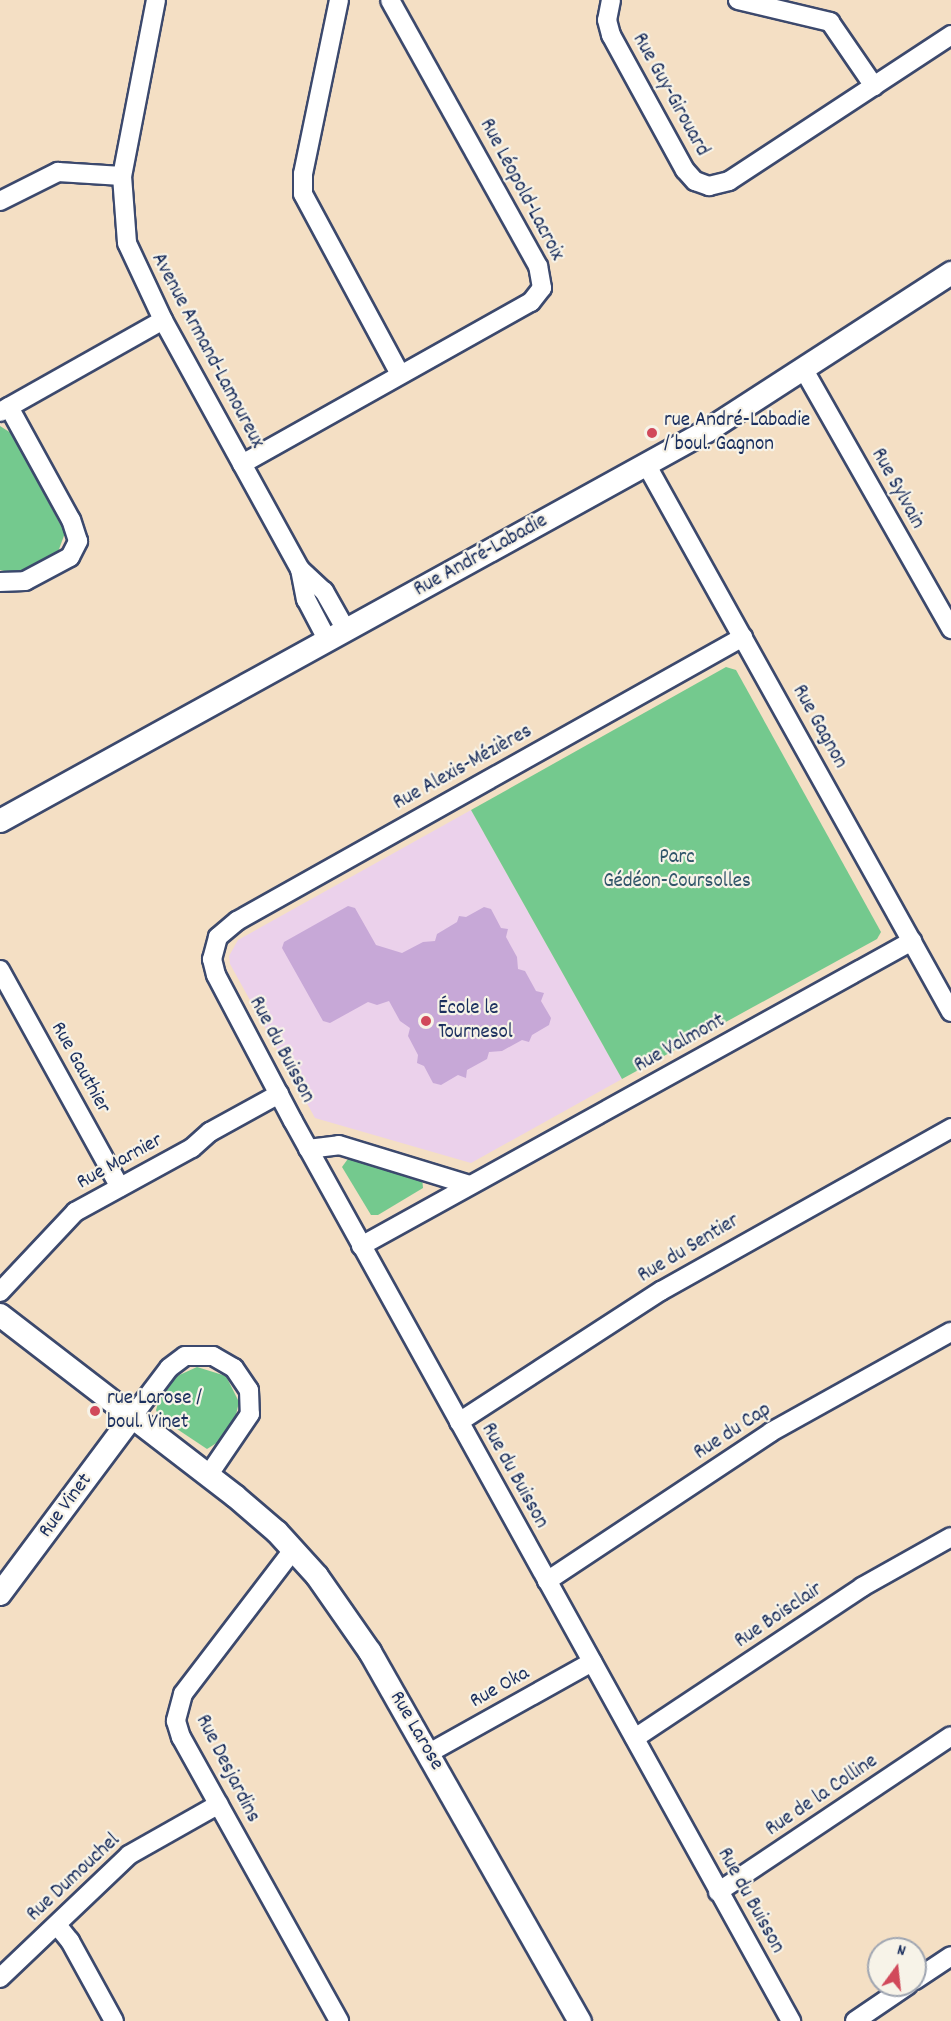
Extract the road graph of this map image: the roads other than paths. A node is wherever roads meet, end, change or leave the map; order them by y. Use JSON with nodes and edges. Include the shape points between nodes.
{"nodes":[{"id":1,"x":156,"y":0,"type":"edge"},
{"id":2,"x":339,"y":0,"type":"edge"},
{"id":3,"x":390,"y":0,"type":"edge"},
{"id":4,"x":611,"y":0,"type":"edge"},
{"id":5,"x":738,"y":0,"type":"edge"},
{"id":6,"x":951,"y":35,"type":"edge"},
{"id":7,"x":874,"y":86,"type":"junction"},
{"id":8,"x":122,"y":176,"type":"junction"},
{"id":9,"x":0,"y":201,"type":"edge"},
{"id":10,"x":951,"y":273,"type":"edge"},
{"id":11,"x":163,"y":321,"type":"junction"},
{"id":12,"x":804,"y":370,"type":"junction"},
{"id":13,"x":400,"y":374,"type":"junction"},
{"id":14,"x":4,"y":410,"type":"edge"},
{"id":15,"x":242,"y":464,"type":"junction"},
{"id":16,"x":646,"y":464,"type":"junction"},
{"id":17,"x":0,"y":582,"type":"edge"},
{"id":18,"x":951,"y":629,"type":"edge"},
{"id":19,"x":337,"y":636,"type":"junction"},
{"id":20,"x":743,"y":637,"type":"junction"},
{"id":21,"x":0,"y":821,"type":"edge"},
{"id":22,"x":912,"y":941,"type":"junction"},
{"id":23,"x":213,"y":948,"type":"joint"},
{"id":24,"x":0,"y":970,"type":"edge"},
{"id":25,"x":951,"y":1012,"type":"edge"},
{"id":26,"x":279,"y":1094,"type":"junction"},
{"id":27,"x":951,"y":1128,"type":"edge"},
{"id":28,"x":308,"y":1149,"type":"junction"},
{"id":29,"x":470,"y":1185,"type":"junction"},
{"id":30,"x":120,"y":1187,"type":"junction"},
{"id":31,"x":361,"y":1246,"type":"junction"},
{"id":32,"x":0,"y":1292,"type":"edge"},
{"id":33,"x":0,"y":1315,"type":"edge"},
{"id":34,"x":951,"y":1332,"type":"edge"},
{"id":35,"x":132,"y":1417,"type":"junction"},
{"id":36,"x":459,"y":1422,"type":"junction"},
{"id":37,"x":209,"y":1474,"type":"junction"},
{"id":38,"x":951,"y":1537,"type":"edge"},
{"id":39,"x":293,"y":1550,"type":"junction"},
{"id":40,"x":547,"y":1581,"type":"junction"},
{"id":41,"x":0,"y":1594,"type":"edge"},
{"id":42,"x":592,"y":1662,"type":"junction"},
{"id":43,"x":951,"y":1737,"type":"edge"},
{"id":44,"x":635,"y":1738,"type":"junction"},
{"id":45,"x":429,"y":1753,"type":"junction"},
{"id":46,"x":219,"y":1804,"type":"junction"},
{"id":47,"x":718,"y":1892,"type":"junction"},
{"id":48,"x":57,"y":1926,"type":"junction"},
{"id":49,"x":951,"y":1956,"type":"edge"},
{"id":50,"x":927,"y":1972,"type":"edge"},
{"id":51,"x":0,"y":1978,"type":"edge"},
{"id":52,"x":890,"y":1997,"type":"edge"},
{"id":53,"x":114,"y":2021,"type":"edge"},
{"id":54,"x":339,"y":2021,"type":"edge"},
{"id":55,"x":580,"y":2021,"type":"edge"},
{"id":56,"x":791,"y":2021,"type":"edge"},
{"id":57,"x":855,"y":2021,"type":"edge"}],
"edges":[{"from":1,"to":8,"type":"street","name":"Avenue Armand-Lamoureux"},
{"from":2,"to":13,"type":"street","via":[[303,174],[303,194]]},
{"from":3,"to":13,"type":"street","name":"Rue Léopold-Lacroix","via":[[538,267],[543,284],[531,302]]},
{"from":4,"to":7,"type":"street","name":"Rue Guy-Girouard","via":[[607,20],[611,35],[684,169],[700,184],[714,186],[729,181]]},
{"from":5,"to":7,"type":"street","via":[[830,22]]},
{"from":6,"to":7,"type":"street","name":"Rue Guy-Girouard"},
{"from":8,"to":9,"type":"street","via":[[58,172]]},
{"from":8,"to":11,"type":"street","name":"Avenue Armand-Lamoureux","via":[[127,243]]},
{"from":10,"to":12,"type":"street","name":"Rue André-Labadie"},
{"from":11,"to":14,"type":"street"},
{"from":11,"to":15,"type":"street","name":"Avenue Armand-Lamoureux"},
{"from":12,"to":16,"type":"street","name":"Rue André-Labadie"},
{"from":12,"to":18,"type":"street","name":"Rue Sylvain"},
{"from":13,"to":15,"type":"street","name":"Rue Léopold-Lacroix"},
{"from":14,"to":17,"type":"street","via":[[71,519],[78,541],[70,557],[35,576],[15,584]]},
{"from":15,"to":19,"type":"street","name":"Avenue Armand-Lamoureux","via":[[300,569],[324,591]]},
{"from":16,"to":19,"type":"street","name":"Rue André-Labadie"},
{"from":16,"to":20,"type":"street","name":"Rue Gagnon"},
{"from":19,"to":21,"type":"street","name":"Rue André-Labadie"},
{"from":20,"to":22,"type":"street","name":"Rue Gagnon"},
{"from":20,"to":23,"type":"street","name":"Rue Alexis-Mézières","via":[[256,910],[226,929]]},
{"from":22,"to":25,"type":"street","name":"Rue Gagnon"},
{"from":22,"to":29,"type":"street","name":"Rue Valmont"},
{"from":23,"to":26,"type":"street","name":"Rue du Buisson","via":[[216,975]]},
{"from":24,"to":30,"type":"street","name":"Rue Gauthier"},
{"from":26,"to":28,"type":"street","name":"Rue du Buisson"},
{"from":26,"to":30,"type":"street","name":"Rue Marnier"},
{"from":27,"to":36,"type":"street","name":"Rue du Sentier","via":[[670,1285]]},
{"from":28,"to":29,"type":"street","via":[[339,1145]]},
{"from":28,"to":31,"type":"street","name":"Rue du Buisson"},
{"from":29,"to":31,"type":"street","name":"Rue Valmont"},
{"from":30,"to":32,"type":"street","name":"Rue Marnier","via":[[61,1224]]},
{"from":31,"to":36,"type":"street","name":"Rue du Buisson"},
{"from":33,"to":35,"type":"street","name":"Rue Larose"},
{"from":34,"to":40,"type":"street","name":"Rue du Cap","via":[[771,1432]]},
{"from":35,"to":37,"type":"street","name":"Rue Larose"},
{"from":35,"to":37,"type":"street","via":[[169,1368],[185,1356],[213,1356],[234,1368],[249,1390],[250,1414]]},
{"from":35,"to":41,"type":"street","name":"Rue Vinet"},
{"from":36,"to":40,"type":"street","name":"Rue du Buisson"},
{"from":37,"to":39,"type":"street","name":"Rue Larose"},
{"from":38,"to":44,"type":"street","name":"Rue Boisclair","via":[[862,1587]]},
{"from":39,"to":45,"type":"street","name":"Rue Larose","via":[[348,1617]]},
{"from":39,"to":46,"type":"street","name":"Rue Desjardins","via":[[183,1694],[176,1709],[181,1737]]},
{"from":40,"to":42,"type":"street","name":"Rue du Buisson"},
{"from":42,"to":44,"type":"street","name":"Rue du Buisson"},
{"from":42,"to":45,"type":"street","name":"Rue Oka"},
{"from":43,"to":47,"type":"street","name":"Rue de la Colline"},
{"from":44,"to":47,"type":"street","name":"Rue du Buisson"},
{"from":45,"to":55,"type":"street","name":"Rue Larose"},
{"from":46,"to":48,"type":"street","name":"Rue Dumouchel","via":[[135,1851]]},
{"from":46,"to":54,"type":"street","name":"Rue Desjardins"},
{"from":47,"to":56,"type":"street","name":"Rue du Buisson"},
{"from":48,"to":51,"type":"street","name":"Rue Dumouchel"},
{"from":48,"to":53,"type":"street","via":[[70,1941]]},
{"from":49,"to":50,"type":"street"},
{"from":52,"to":57,"type":"street"}]}
